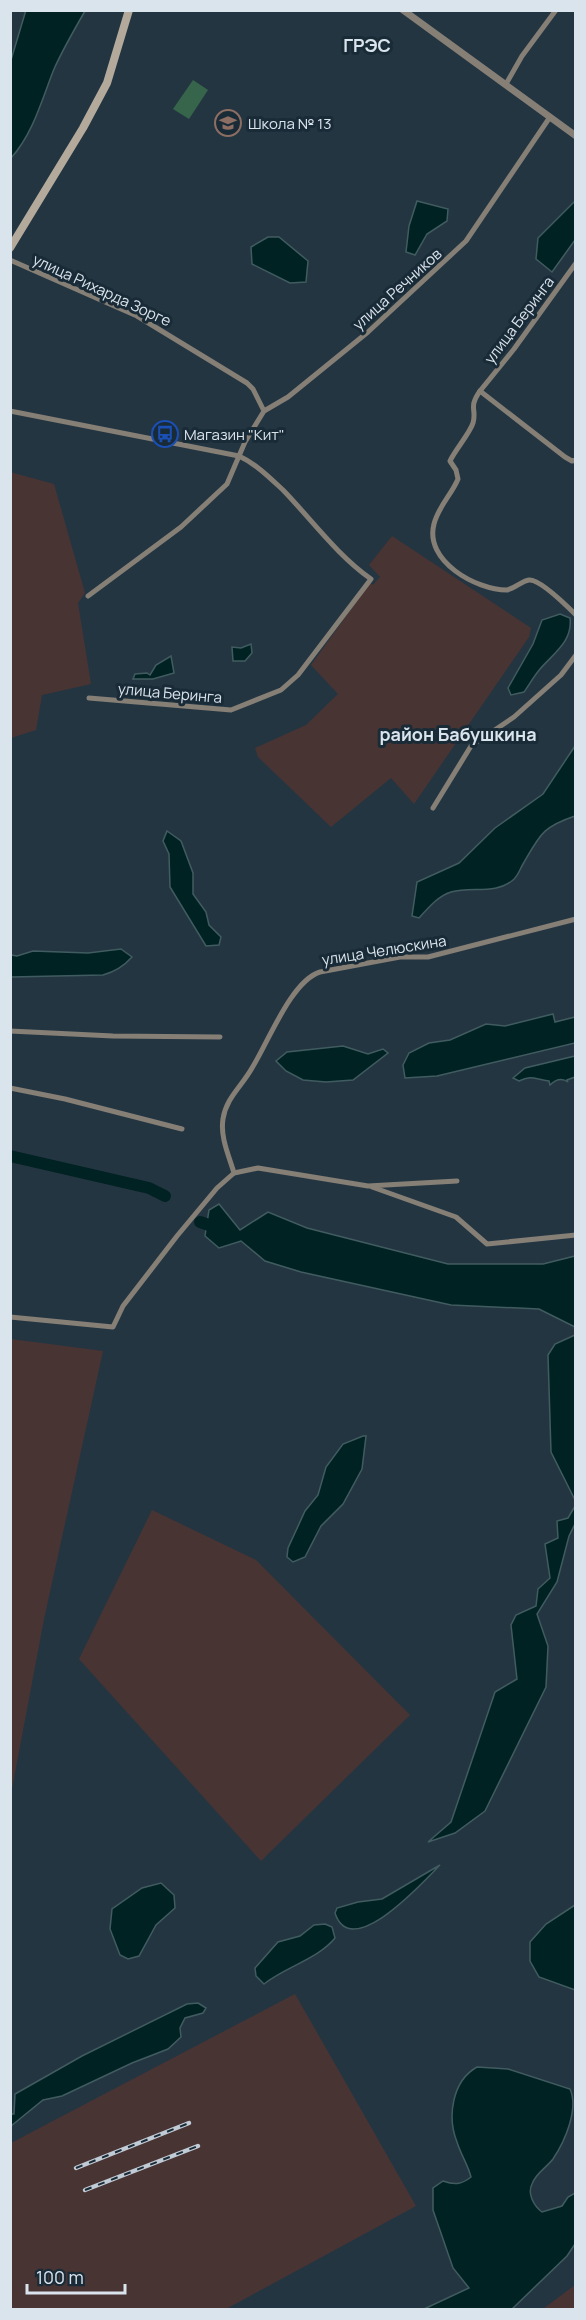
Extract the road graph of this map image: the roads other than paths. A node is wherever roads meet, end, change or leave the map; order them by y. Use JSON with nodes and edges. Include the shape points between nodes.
{"nodes":[{"id":1,"x":129,"y":10,"type":"edge"},
{"id":2,"x":403,"y":10,"type":"edge"},
{"id":3,"x":556,"y":10,"type":"edge"},
{"id":4,"x":506,"y":84,"type":"junction"},
{"id":5,"x":550,"y":117,"type":"junction"},
{"id":6,"x":576,"y":136,"type":"edge"},
{"id":7,"x":10,"y":248,"type":"edge"},
{"id":8,"x":10,"y":260,"type":"edge"},
{"id":9,"x":576,"y":263,"type":"edge"},
{"id":10,"x":480,"y":392,"type":"junction"},
{"id":11,"x":10,"y":411,"type":"edge"},
{"id":12,"x":264,"y":411,"type":"junction"},
{"id":13,"x":239,"y":456,"type":"junction"},
{"id":14,"x":576,"y":460,"type":"edge"},
{"id":15,"x":88,"y":596,"type":"dead end"},
{"id":16,"x":576,"y":615,"type":"edge"},
{"id":17,"x":576,"y":655,"type":"edge"},
{"id":18,"x":89,"y":698,"type":"dead end"},
{"id":19,"x":433,"y":808,"type":"dead end"},
{"id":20,"x":576,"y":919,"type":"edge"},
{"id":21,"x":10,"y":1031,"type":"edge"},
{"id":22,"x":220,"y":1037,"type":"dead end"},
{"id":23,"x":10,"y":1088,"type":"edge"},
{"id":24,"x":182,"y":1129,"type":"dead end"},
{"id":25,"x":234,"y":1173,"type":"junction"},
{"id":26,"x":457,"y":1181,"type":"dead end"},
{"id":27,"x":368,"y":1186,"type":"junction"},
{"id":28,"x":576,"y":1235,"type":"edge"},
{"id":29,"x":10,"y":1317,"type":"edge"}],
"edges":[{"from":1,"to":7,"type":"main road","via":[[104,89]]},
{"from":2,"to":4,"type":"street"},
{"from":3,"to":4,"type":"street"},
{"from":4,"to":5,"type":"street"},
{"from":5,"to":6,"type":"street"},
{"from":5,"to":12,"type":"street","name":"улица Речников","via":[[466,241],[368,332],[288,397]]},
{"from":8,"to":12,"type":"street","name":"улица Рихарда Зорге","via":[[161,329],[247,383]]},
{"from":9,"to":10,"type":"street","name":"улица Беринга"},
{"from":10,"to":14,"type":"street","via":[[569,460]]},
{"from":10,"to":16,"type":"street","name":"улица Беринга","via":[[472,406],[472,426],[450,461],[458,478],[435,519],[434,545],[443,560],[470,580],[507,590],[527,580],[535,581]]},
{"from":11,"to":13,"type":"street"},
{"from":12,"to":13,"type":"street","name":"улица Речников"},
{"from":13,"to":15,"type":"street","via":[[227,484],[193,517]]},
{"from":13,"to":18,"type":"street","name":"улица Беринга","via":[[269,477],[349,562],[371,579],[298,675],[274,694],[231,710]]},
{"from":17,"to":19,"type":"street","via":[[561,675],[514,717],[471,746]]},
{"from":20,"to":25,"type":"street","name":"улица Челюскина","via":[[428,957],[400,957],[309,977],[272,1029],[248,1076],[228,1101],[222,1134]]},
{"from":21,"to":22,"type":"street"},
{"from":23,"to":24,"type":"street"},
{"from":25,"to":27,"type":"street","via":[[258,1168]]},
{"from":25,"to":29,"type":"street","via":[[170,1244],[123,1306],[113,1328]]},
{"from":26,"to":27,"type":"street"},
{"from":27,"to":28,"type":"street","via":[[456,1217],[487,1244]]}]}
